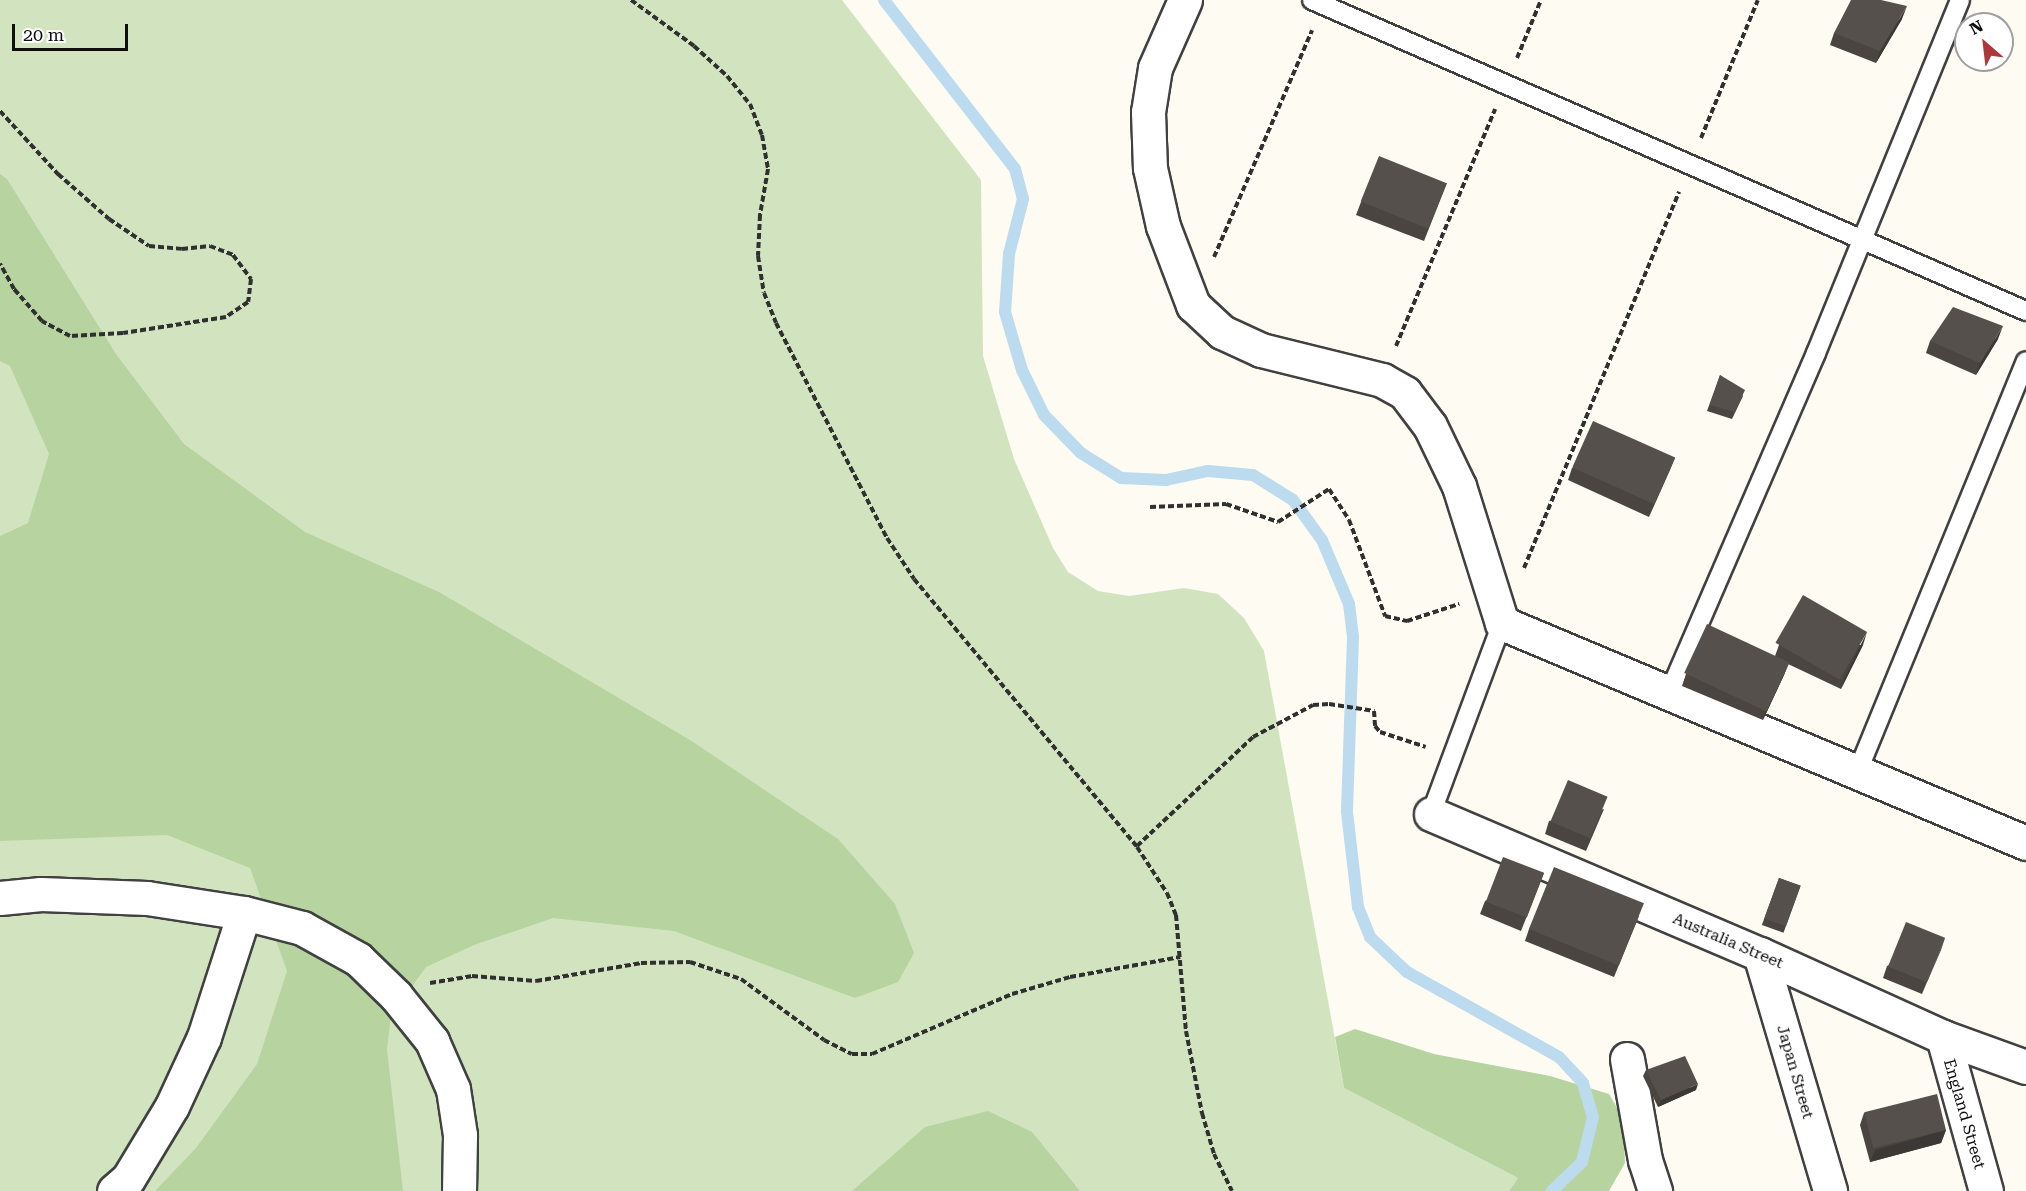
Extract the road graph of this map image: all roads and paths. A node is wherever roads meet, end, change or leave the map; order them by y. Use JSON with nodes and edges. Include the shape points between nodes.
{"nodes":[{"id":1,"x":631,"y":0,"type":"edge"},
{"id":2,"x":1185,"y":0,"type":"edge"},
{"id":3,"x":1541,"y":0,"type":"edge"},
{"id":4,"x":1758,"y":0,"type":"edge"},
{"id":5,"x":1960,"y":0,"type":"edge"},
{"id":6,"x":1318,"y":2,"type":"edge"},
{"id":7,"x":1506,"y":85,"type":"junction"},
{"id":8,"x":0,"y":111,"type":"edge"},
{"id":9,"x":1690,"y":165,"type":"junction"},
{"id":10,"x":1860,"y":239,"type":"junction"},
{"id":11,"x":0,"y":264,"type":"edge"},
{"id":12,"x":1193,"y":305,"type":"junction"},
{"id":13,"x":2026,"y":311,"type":"edge"},
{"id":14,"x":2026,"y":361,"type":"edge"},
{"id":15,"x":1382,"y":380,"type":"junction"},
{"id":16,"x":1150,"y":507,"type":"dead end"},
{"id":17,"x":1498,"y":608,"type":"junction"},
{"id":18,"x":1669,"y":693,"type":"junction"},
{"id":19,"x":1453,"y":754,"type":"junction"},
{"id":20,"x":1857,"y":773,"type":"junction"},
{"id":21,"x":1431,"y":814,"type":"joint"},
{"id":22,"x":2026,"y":842,"type":"edge"},
{"id":23,"x":1137,"y":847,"type":"junction"},
{"id":24,"x":0,"y":898,"type":"edge"},
{"id":25,"x":244,"y":913,"type":"junction"},
{"id":26,"x":1760,"y":954,"type":"junction"},
{"id":27,"x":1180,"y":957,"type":"junction"},
{"id":28,"x":396,"y":996,"type":"junction"},
{"id":29,"x":1943,"y":1036,"type":"junction"},
{"id":30,"x":1627,"y":1059,"type":"dead end"},
{"id":31,"x":2026,"y":1067,"type":"edge"},
{"id":32,"x":1645,"y":1160,"type":"junction"},
{"id":33,"x":114,"y":1191,"type":"edge"},
{"id":34,"x":459,"y":1191,"type":"edge"},
{"id":35,"x":1232,"y":1191,"type":"edge"},
{"id":36,"x":1629,"y":1191,"type":"edge"},
{"id":37,"x":1655,"y":1191,"type":"edge"},
{"id":38,"x":1830,"y":1191,"type":"edge"},
{"id":39,"x":1986,"y":1191,"type":"edge"}],
"edges":[{"from":1,"to":23,"type":"path","via":[[694,46],[727,75],[750,104],[762,135],[768,169],[758,256],[764,293],[887,537],[914,579]]},
{"from":2,"to":12,"type":"street","via":[[1155,68],[1148,112],[1150,168],[1163,226]]},
{"from":3,"to":7,"type":"path"},
{"from":4,"to":9,"type":"path"},
{"from":5,"to":10,"type":"lane"},
{"from":6,"to":7,"type":"lane"},
{"from":6,"to":12,"type":"path"},
{"from":7,"to":9,"type":"lane"},
{"from":7,"to":15,"type":"path"},
{"from":8,"to":11,"type":"path","via":[[58,174],[109,219],[149,246],[210,246],[233,255],[251,279],[248,302],[226,317],[123,333],[70,336],[42,321],[14,289]]},
{"from":9,"to":10,"type":"lane"},
{"from":9,"to":17,"type":"path"},
{"from":10,"to":13,"type":"lane"},
{"from":10,"to":18,"type":"lane","via":[[1816,353]]},
{"from":12,"to":15,"type":"street","via":[[1222,332],[1261,350]]},
{"from":14,"to":20,"type":"lane"},
{"from":15,"to":17,"type":"street","via":[[1405,393],[1430,426],[1473,520]]},
{"from":16,"to":17,"type":"path","via":[[1226,504],[1278,522],[1329,489],[1349,520],[1385,616],[1407,621]]},
{"from":17,"to":18,"type":"street"},
{"from":17,"to":19,"type":"lane"},
{"from":18,"to":20,"type":"street"},
{"from":19,"to":21,"type":"lane"},
{"from":19,"to":23,"type":"path","via":[[1386,736],[1375,726],[1374,711],[1329,704],[1296,711],[1253,737]]},
{"from":20,"to":22,"type":"street"},
{"from":21,"to":26,"type":"street","name":"Australia Street"},
{"from":23,"to":27,"type":"path","via":[[1156,872],[1176,915]]},
{"from":24,"to":25,"type":"street","via":[[41,894],[147,898]]},
{"from":25,"to":28,"type":"street","via":[[302,927],[358,959]]},
{"from":25,"to":33,"type":"street","via":[[223,984],[181,1087],[128,1179]]},
{"from":26,"to":29,"type":"street","name":"Australia Street"},
{"from":26,"to":38,"type":"street","name":"Japan Street"},
{"from":27,"to":28,"type":"path","via":[[1071,977],[1012,994],[872,1054],[852,1054],[824,1040],[741,979],[690,962],[641,963],[536,981],[472,976],[440,979]]},
{"from":27,"to":35,"type":"path","via":[[1186,1031],[1202,1113],[1214,1154]]},
{"from":28,"to":34,"type":"street","via":[[432,1041],[453,1089],[460,1135]]},
{"from":29,"to":31,"type":"street","name":"Australia Street"},
{"from":29,"to":39,"type":"street","name":"England Street"},
{"from":30,"to":32,"type":"street"},
{"from":32,"to":36,"type":"street"},
{"from":32,"to":37,"type":"street"}]}
